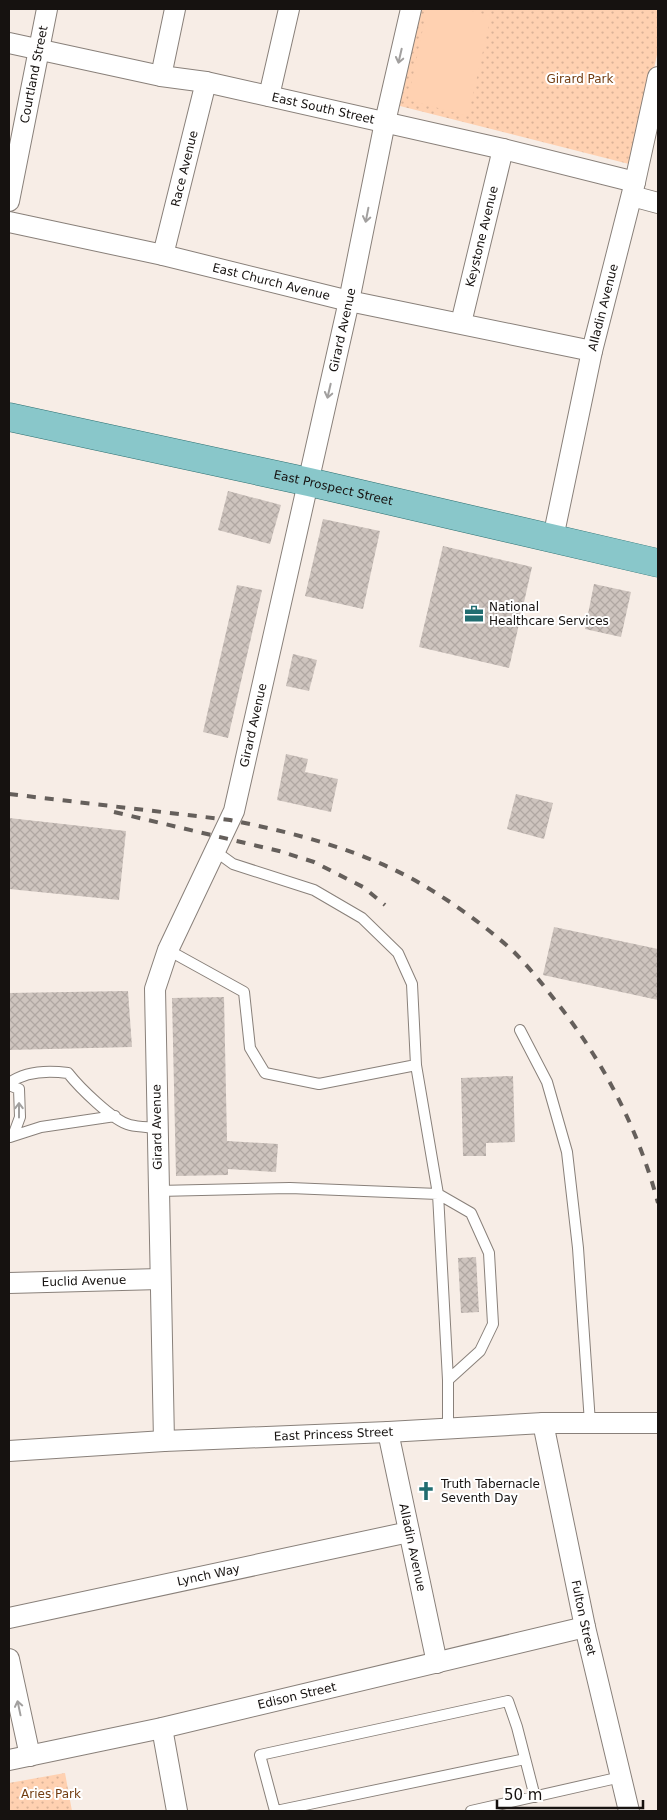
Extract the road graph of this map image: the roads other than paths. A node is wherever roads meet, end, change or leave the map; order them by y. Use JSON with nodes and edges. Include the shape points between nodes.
{"nodes":[{"id":1,"x":47,"y":9,"type":"edge"},
{"id":2,"x":175,"y":9,"type":"edge"},
{"id":3,"x":289,"y":9,"type":"edge"},
{"id":4,"x":411,"y":9,"type":"edge"},
{"id":5,"x":9,"y":43,"type":"edge"},
{"id":6,"x":38,"y":51,"type":"junction"},
{"id":7,"x":161,"y":76,"type":"junction"},
{"id":8,"x":658,"y":77,"type":"edge"},
{"id":9,"x":206,"y":82,"type":"junction"},
{"id":10,"x":269,"y":96,"type":"junction"},
{"id":11,"x":655,"y":108,"type":"edge"},
{"id":12,"x":385,"y":122,"type":"junction"},
{"id":13,"x":503,"y":149,"type":"junction"},
{"id":14,"x":634,"y":189,"type":"junction"},
{"id":15,"x":9,"y":201,"type":"edge"},
{"id":16,"x":658,"y":203,"type":"edge"},
{"id":17,"x":9,"y":222,"type":"edge"},
{"id":18,"x":163,"y":255,"type":"junction"},
{"id":19,"x":349,"y":301,"type":"junction"},
{"id":20,"x":461,"y":323,"type":"junction"},
{"id":21,"x":592,"y":351,"type":"junction"},
{"id":22,"x":9,"y":417,"type":"edge"},
{"id":23,"x":308,"y":482,"type":"junction"},
{"id":24,"x":553,"y":538,"type":"junction"},
{"id":25,"x":658,"y":563,"type":"edge"},
{"id":26,"x":215,"y":850,"type":"junction"},
{"id":27,"x":168,"y":950,"type":"junction"},
{"id":28,"x":520,"y":1030,"type":"dead end"},
{"id":29,"x":416,"y":1065,"type":"junction"},
{"id":30,"x":9,"y":1084,"type":"edge"},
{"id":31,"x":115,"y":1116,"type":"junction"},
{"id":32,"x":157,"y":1128,"type":"junction"},
{"id":33,"x":11,"y":1136,"type":"edge"},
{"id":34,"x":158,"y":1191,"type":"junction"},
{"id":35,"x":438,"y":1194,"type":"junction"},
{"id":36,"x":160,"y":1279,"type":"junction"},
{"id":37,"x":9,"y":1283,"type":"edge"},
{"id":38,"x":448,"y":1380,"type":"junction"},
{"id":39,"x":658,"y":1422,"type":"edge"},
{"id":40,"x":543,"y":1423,"type":"junction"},
{"id":41,"x":590,"y":1423,"type":"junction"},
{"id":42,"x":448,"y":1429,"type":"junction"},
{"id":43,"x":388,"y":1432,"type":"junction"},
{"id":44,"x":164,"y":1441,"type":"junction"},
{"id":45,"x":9,"y":1452,"type":"edge"},
{"id":46,"x":408,"y":1532,"type":"junction"},
{"id":47,"x":9,"y":1618,"type":"edge"},
{"id":48,"x":585,"y":1627,"type":"junction"},
{"id":49,"x":9,"y":1659,"type":"edge"},
{"id":50,"x":437,"y":1663,"type":"junction"},
{"id":51,"x":162,"y":1728,"type":"junction"},
{"id":52,"x":30,"y":1756,"type":"junction"},
{"id":53,"x":525,"y":1759,"type":"junction"},
{"id":54,"x":9,"y":1760,"type":"edge"},
{"id":55,"x":621,"y":1777,"type":"junction"},
{"id":56,"x":534,"y":1797,"type":"junction"},
{"id":57,"x":177,"y":1811,"type":"edge"},
{"id":58,"x":275,"y":1811,"type":"edge"},
{"id":59,"x":470,"y":1811,"type":"edge"},
{"id":60,"x":630,"y":1811,"type":"edge"}],
"edges":[{"from":1,"to":6,"type":"street","name":"Courtland Street"},
{"from":2,"to":7,"type":"street"},
{"from":3,"to":10,"type":"street"},
{"from":4,"to":12,"type":"street","name":"Girard Avenue","one_way":true},
{"from":5,"to":6,"type":"street","name":"East South Street"},
{"from":6,"to":7,"type":"street","name":"East South Street"},
{"from":6,"to":15,"type":"street","name":"Courtland Street"},
{"from":7,"to":9,"type":"street","name":"East South Street"},
{"from":8,"to":11,"type":"street","name":"Alladin Avenue"},
{"from":9,"to":10,"type":"street","name":"East South Street"},
{"from":9,"to":18,"type":"street","name":"Race Avenue"},
{"from":10,"to":12,"type":"street","name":"East South Street"},
{"from":11,"to":14,"type":"street","name":"Alladin Avenue"},
{"from":12,"to":13,"type":"street","name":"East South Street"},
{"from":12,"to":19,"type":"street","name":"Girard Avenue","one_way":true},
{"from":13,"to":14,"type":"street","name":"East South Street"},
{"from":13,"to":20,"type":"street","name":"Keystone Avenue"},
{"from":14,"to":16,"type":"street","name":"East South Street"},
{"from":14,"to":21,"type":"street","name":"Alladin Avenue"},
{"from":17,"to":18,"type":"street","name":"East Church Avenue"},
{"from":18,"to":19,"type":"street","name":"East Church Avenue"},
{"from":19,"to":20,"type":"street","name":"East Church Avenue"},
{"from":19,"to":23,"type":"street","name":"Girard Avenue","one_way":true},
{"from":20,"to":21,"type":"street","name":"East Church Avenue"},
{"from":21,"to":24,"type":"street","name":"Alladin Avenue"},
{"from":22,"to":23,"type":"main road","name":"East Prospect Street"},
{"from":23,"to":24,"type":"main road","name":"East Prospect Street"},
{"from":23,"to":26,"type":"street","name":"Girard Avenue","via":[[234,811]]},
{"from":24,"to":25,"type":"main road","name":"East Prospect Street"},
{"from":26,"to":27,"type":"street","name":"Girard Avenue"},
{"from":26,"to":29,"type":"lane","via":[[233,864],[314,890],[362,918],[398,953],[412,984]]},
{"from":27,"to":29,"type":"lane","via":[[244,992],[250,1048],[265,1073],[319,1084]]},
{"from":27,"to":32,"type":"street","name":"Girard Avenue","via":[[155,990]]},
{"from":28,"to":41,"type":"lane","via":[[547,1082],[567,1152],[578,1248]]},
{"from":29,"to":35,"type":"lane"},
{"from":30,"to":31,"type":"lane","via":[[19,1076],[53,1071],[68,1073],[79,1087]]},
{"from":33,"to":30,"type":"lane","one_way":true,"via":[[20,1117],[19,1089]]},
{"from":31,"to":32,"type":"lane","via":[[129,1125]]},
{"from":31,"to":33,"type":"lane","via":[[41,1127]]},
{"from":32,"to":34,"type":"street","name":"Girard Avenue"},
{"from":34,"to":35,"type":"lane","via":[[290,1188]]},
{"from":34,"to":36,"type":"street","name":"Girard Avenue"},
{"from":35,"to":38,"type":"lane"},
{"from":35,"to":38,"type":"lane","via":[[471,1213],[489,1253],[493,1324],[480,1351]]},
{"from":36,"to":37,"type":"street","name":"Euclid Avenue"},
{"from":36,"to":44,"type":"street","name":"Girard Avenue"},
{"from":38,"to":42,"type":"lane"},
{"from":39,"to":41,"type":"street","name":"East Princess Street"},
{"from":40,"to":41,"type":"street","name":"East Princess Street"},
{"from":40,"to":42,"type":"street","name":"East Princess Street"},
{"from":40,"to":48,"type":"street","name":"Fulton Street"},
{"from":42,"to":43,"type":"street","name":"East Princess Street"},
{"from":43,"to":44,"type":"street","name":"East Princess Street"},
{"from":43,"to":46,"type":"street","name":"Alladin Avenue"},
{"from":44,"to":45,"type":"street","name":"East Princess Street"},
{"from":46,"to":47,"type":"street","name":"Lynch Way"},
{"from":46,"to":50,"type":"street","name":"Alladin Avenue"},
{"from":48,"to":50,"type":"street","name":"Edison Street"},
{"from":48,"to":55,"type":"street","name":"Fulton Street"},
{"from":52,"to":49,"type":"street","one_way":true},
{"from":50,"to":51,"type":"street","name":"Edison Street"},
{"from":51,"to":52,"type":"street","name":"Edison Street"},
{"from":51,"to":57,"type":"street"},
{"from":52,"to":54,"type":"street","name":"Edison Street"},
{"from":53,"to":56,"type":"lane"},
{"from":53,"to":58,"type":"lane"},
{"from":53,"to":58,"type":"lane","via":[[508,1701],[260,1755]]},
{"from":55,"to":56,"type":"lane"},
{"from":55,"to":60,"type":"street","name":"Fulton Street"},
{"from":56,"to":59,"type":"lane"}]}
